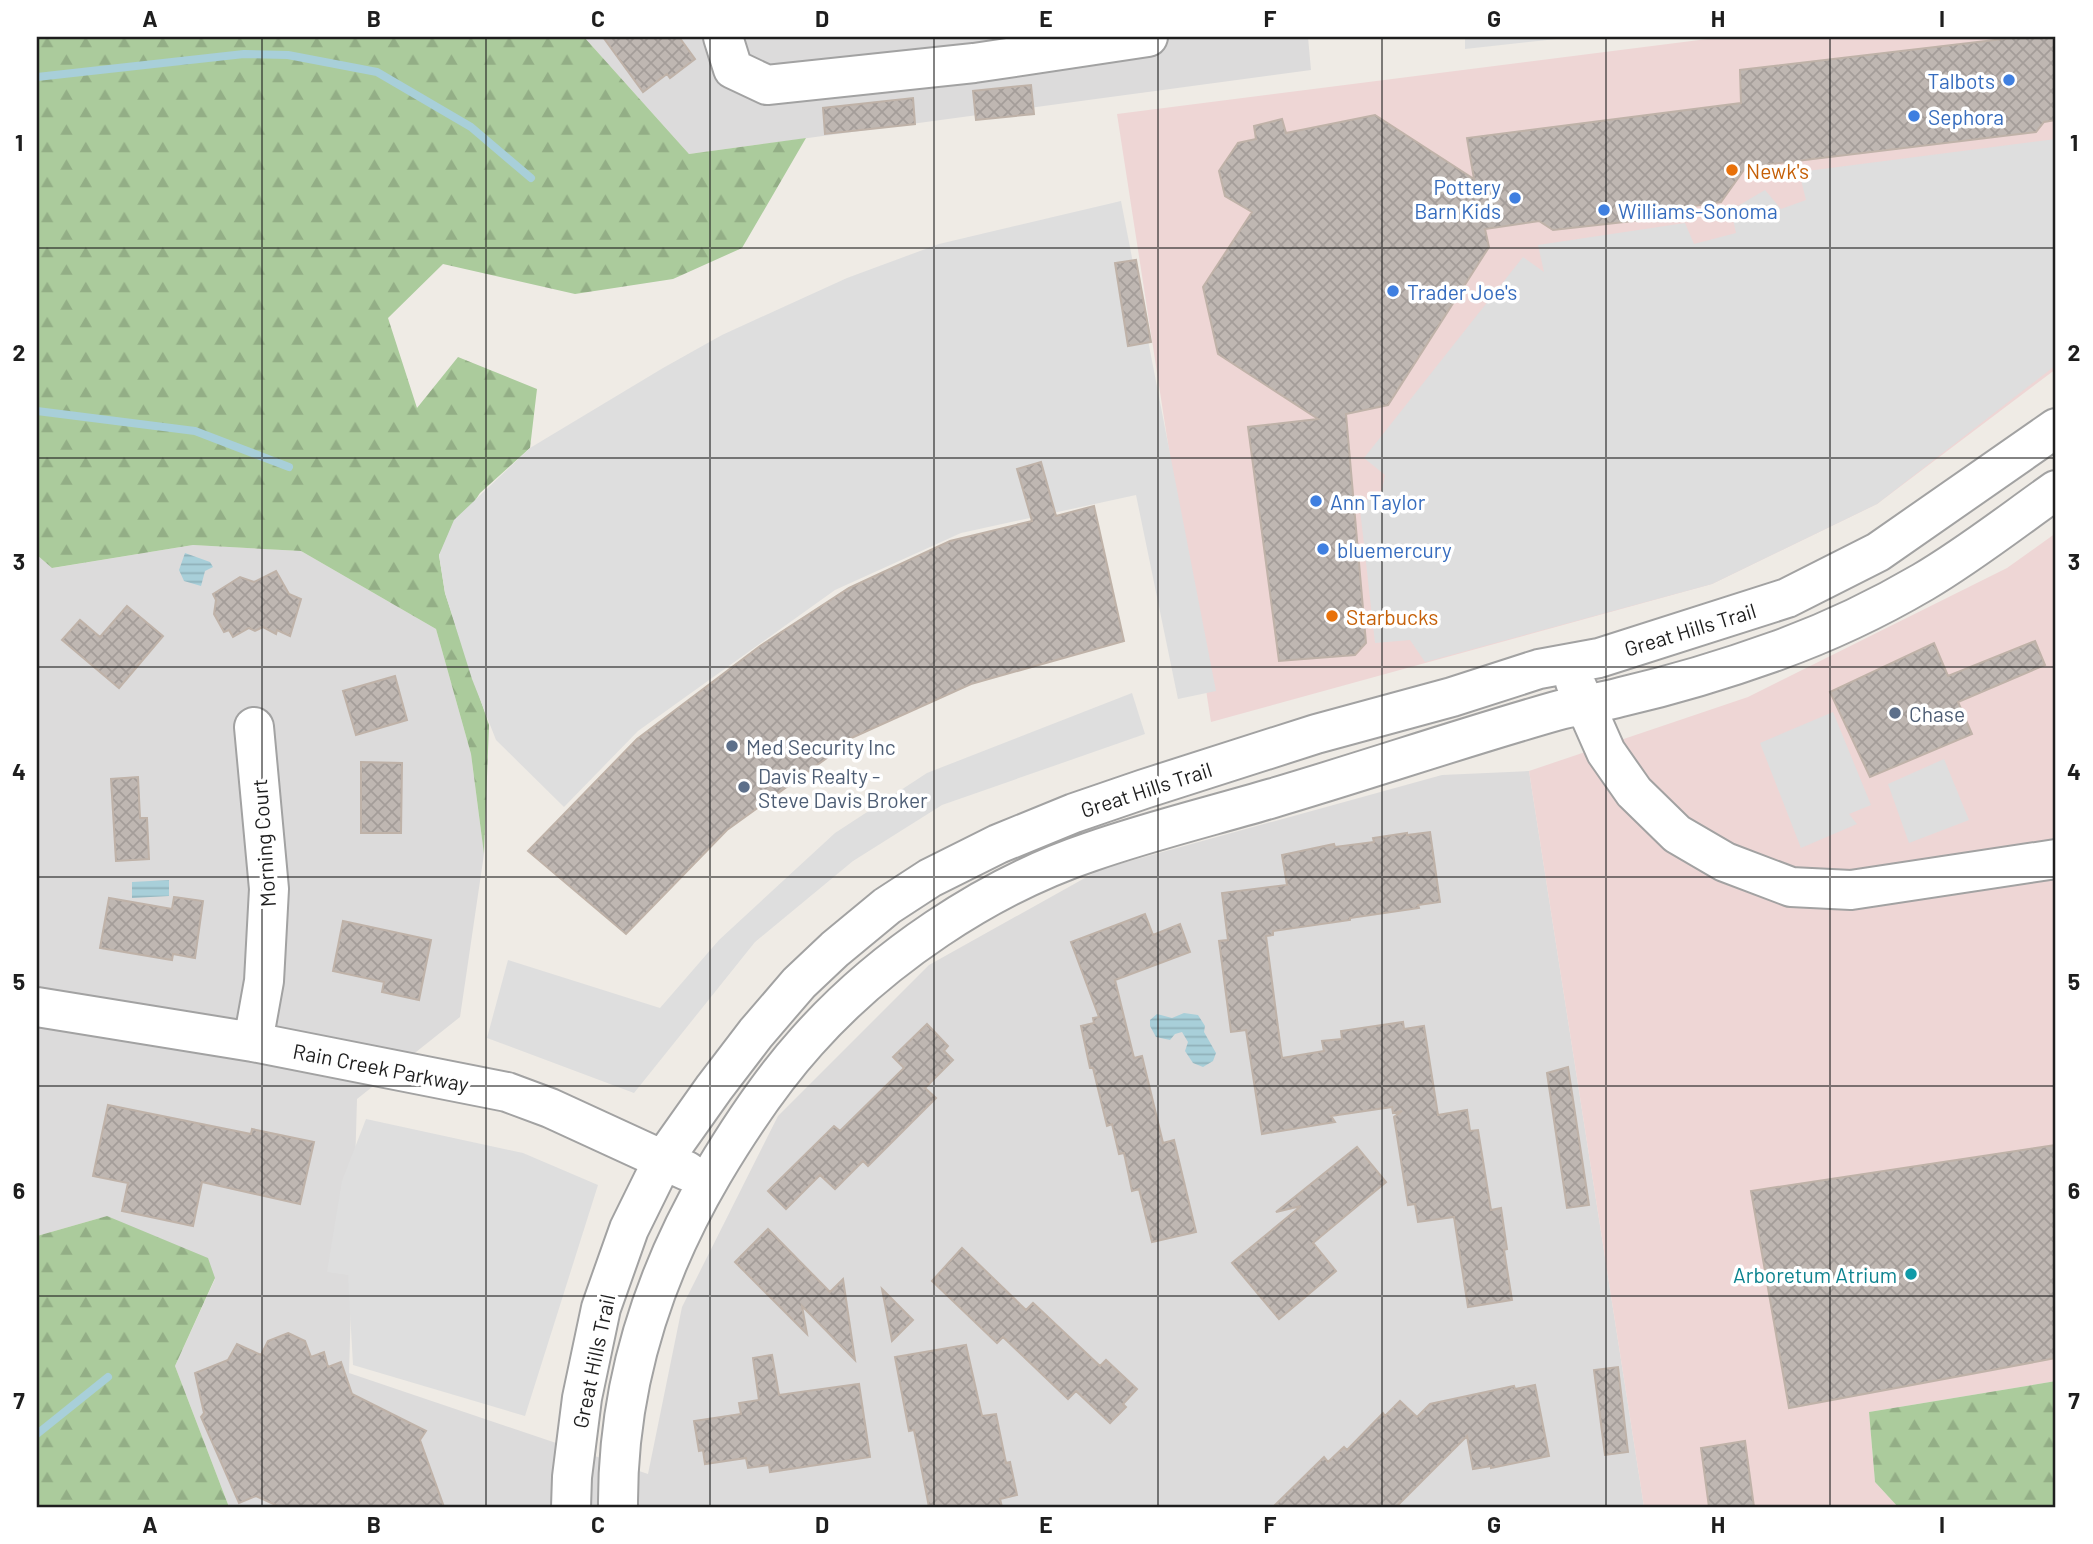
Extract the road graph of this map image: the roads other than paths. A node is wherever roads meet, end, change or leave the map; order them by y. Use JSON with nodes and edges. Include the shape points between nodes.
{"nodes":[{"id":1,"x":723,"y":37,"type":"edge"},
{"id":2,"x":1148,"y":37,"type":"edge"},
{"id":3,"x":2056,"y":428,"type":"edge"},
{"id":4,"x":2056,"y":490,"type":"edge"},
{"id":5,"x":1567,"y":664,"type":"junction"},
{"id":6,"x":1585,"y":704,"type":"junction"},
{"id":7,"x":254,"y":727,"type":"dead end"},
{"id":8,"x":2056,"y":859,"type":"edge"},
{"id":9,"x":930,"y":878,"type":"junction"},
{"id":10,"x":955,"y":918,"type":"junction"},
{"id":11,"x":37,"y":1007,"type":"edge"},
{"id":12,"x":253,"y":1042,"type":"junction"},
{"id":13,"x":663,"y":1160,"type":"junction"},
{"id":14,"x":708,"y":1181,"type":"junction"},
{"id":15,"x":572,"y":1507,"type":"edge"},
{"id":16,"x":618,"y":1507,"type":"edge"}],
"edges":[{"from":1,"to":2,"type":"street","via":[[733,69],[767,85],[974,63]]},
{"from":3,"to":5,"type":"street","name":"Great Hills Trail","via":[[1878,552],[1808,589],[1711,624]]},
{"from":4,"to":6,"type":"street","name":"Great Hills Trail","via":[[1925,581],[1852,619],[1776,651]]},
{"from":5,"to":6,"type":"street"},
{"from":5,"to":9,"type":"street","name":"Great Hills Trail","via":[[1316,734],[1144,789],[998,844]]},
{"from":6,"to":8,"type":"street","via":[[1606,752],[1634,792],[1677,834],[1725,862],[1791,887],[1851,890]]},
{"from":6,"to":10,"type":"street","name":"Great Hills Trail","via":[[1089,852],[1030,876]]},
{"from":7,"to":12,"type":"street","name":"Morning Court","via":[[270,889],[264,981]]},
{"from":9,"to":10,"type":"street"},
{"from":9,"to":13,"type":"street","name":"Great Hills Trail","via":[[887,906],[799,983],[756,1033]]},
{"from":10,"to":14,"type":"street","name":"Great Hills Trail","via":[[853,995],[810,1038],[775,1079]]},
{"from":11,"to":12,"type":"street","name":"Rain Creek Parkway"},
{"from":12,"to":13,"type":"street","name":"Rain Creek Parkway","via":[[507,1092]]},
{"from":13,"to":14,"type":"street","name":"Rain Creek Parkway"},
{"from":13,"to":15,"type":"street","name":"Great Hills Trail","via":[[629,1230],[601,1308],[582,1398]]},
{"from":14,"to":16,"type":"street","name":"Great Hills Trail","via":[[676,1241],[650,1306],[629,1387],[618,1467]]}]}
